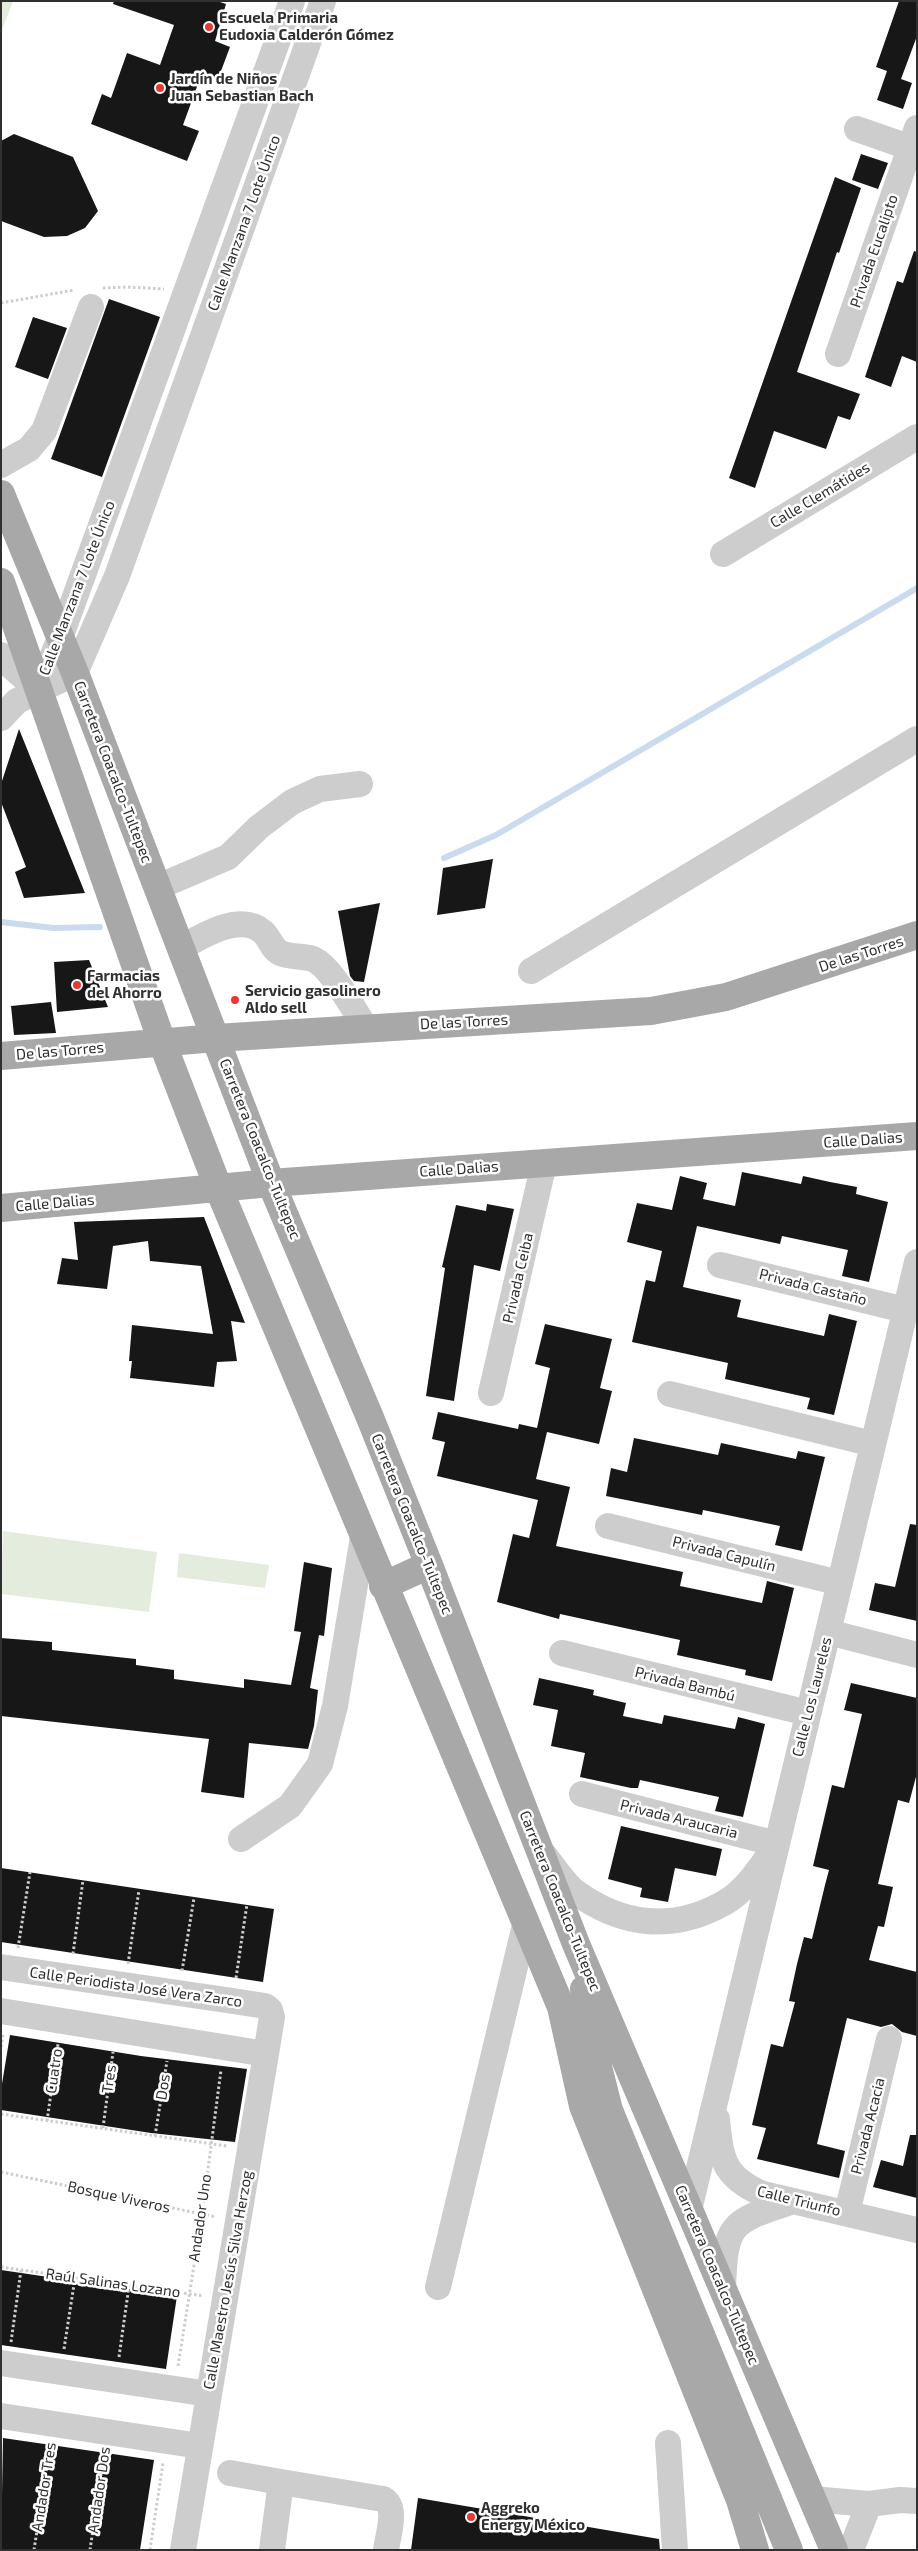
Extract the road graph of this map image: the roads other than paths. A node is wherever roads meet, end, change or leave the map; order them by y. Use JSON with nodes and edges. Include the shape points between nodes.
{"nodes":[{"id":1,"x":292,"y":1,"type":"edge"},
{"id":2,"x":323,"y":1,"type":"edge"},
{"id":3,"x":858,"y":129,"type":"dead end"},
{"id":4,"x":914,"y":142,"type":"edge"},
{"id":5,"x":90,"y":307,"type":"dead end"},
{"id":6,"x":838,"y":354,"type":"dead end"},
{"id":7,"x":917,"y":437,"type":"edge"},
{"id":8,"x":1,"y":464,"type":"edge"},
{"id":9,"x":1,"y":494,"type":"edge"},
{"id":10,"x":723,"y":554,"type":"dead end"},
{"id":11,"x":1,"y":582,"type":"edge"},
{"id":12,"x":60,"y":638,"type":"junction"},
{"id":13,"x":1,"y":655,"type":"edge"},
{"id":14,"x":75,"y":673,"type":"junction"},
{"id":15,"x":38,"y":690,"type":"junction"},
{"id":16,"x":1,"y":718,"type":"edge"},
{"id":17,"x":917,"y":739,"type":"edge"},
{"id":18,"x":360,"y":784,"type":"dead end"},
{"id":19,"x":158,"y":887,"type":"junction"},
{"id":20,"x":917,"y":936,"type":"edge"},
{"id":21,"x":181,"y":948,"type":"junction"},
{"id":22,"x":531,"y":971,"type":"dead end"},
{"id":23,"x":366,"y":1028,"type":"junction"},
{"id":24,"x":216,"y":1038,"type":"junction"},
{"id":25,"x":162,"y":1042,"type":"junction"},
{"id":26,"x":1,"y":1056,"type":"edge"},
{"id":27,"x":917,"y":1136,"type":"edge"},
{"id":28,"x":544,"y":1163,"type":"junction"},
{"id":29,"x":271,"y":1182,"type":"junction"},
{"id":30,"x":218,"y":1187,"type":"junction"},
{"id":31,"x":1,"y":1208,"type":"edge"},
{"id":32,"x":917,"y":1262,"type":"edge"},
{"id":33,"x":720,"y":1264,"type":"dead end"},
{"id":34,"x":905,"y":1310,"type":"junction"},
{"id":35,"x":491,"y":1393,"type":"dead end"},
{"id":36,"x":670,"y":1394,"type":"dead end"},
{"id":37,"x":873,"y":1444,"type":"junction"},
{"id":38,"x":608,"y":1526,"type":"dead end"},
{"id":39,"x":363,"y":1537,"type":"junction"},
{"id":40,"x":429,"y":1565,"type":"junction"},
{"id":41,"x":840,"y":1583,"type":"junction"},
{"id":42,"x":383,"y":1586,"type":"junction"},
{"id":43,"x":828,"y":1632,"type":"junction"},
{"id":44,"x":562,"y":1653,"type":"dead end"},
{"id":45,"x":917,"y":1655,"type":"edge"},
{"id":46,"x":808,"y":1713,"type":"junction"},
{"id":47,"x":582,"y":1794,"type":"dead end"},
{"id":48,"x":241,"y":1840,"type":"dead end"},
{"id":49,"x":777,"y":1844,"type":"junction"},
{"id":50,"x":539,"y":1849,"type":"junction"},
{"id":51,"x":525,"y":1924,"type":"junction"},
{"id":52,"x":576,"y":1944,"type":"junction"},
{"id":53,"x":8,"y":1968,"type":"edge"},
{"id":54,"x":270,"y":2010,"type":"joint"},
{"id":55,"x":1,"y":2011,"type":"edge"},
{"id":56,"x":889,"y":2039,"type":"dead end"},
{"id":57,"x":266,"y":2054,"type":"junction"},
{"id":58,"x":715,"y":2101,"type":"junction"},
{"id":59,"x":794,"y":2200,"type":"junction"},
{"id":60,"x":689,"y":2210,"type":"junction"},
{"id":61,"x":847,"y":2213,"type":"junction"},
{"id":62,"x":917,"y":2230,"type":"edge"},
{"id":63,"x":438,"y":2286,"type":"dead end"},
{"id":64,"x":723,"y":2290,"type":"junction"},
{"id":65,"x":5,"y":2364,"type":"edge"},
{"id":66,"x":209,"y":2394,"type":"junction"},
{"id":67,"x":1,"y":2416,"type":"edge"},
{"id":68,"x":668,"y":2443,"type":"dead end"},
{"id":69,"x":200,"y":2446,"type":"junction"},
{"id":70,"x":230,"y":2472,"type":"dead end"},
{"id":71,"x":281,"y":2482,"type":"junction"},
{"id":72,"x":812,"y":2499,"type":"junction"},
{"id":73,"x":740,"y":2500,"type":"junction"},
{"id":74,"x":917,"y":2501,"type":"edge"},
{"id":75,"x":869,"y":2504,"type":"junction"},
{"id":76,"x":182,"y":2550,"type":"edge"},
{"id":77,"x":272,"y":2550,"type":"edge"},
{"id":78,"x":386,"y":2550,"type":"edge"},
{"id":79,"x":675,"y":2550,"type":"edge"},
{"id":80,"x":755,"y":2550,"type":"edge"},
{"id":81,"x":772,"y":2550,"type":"edge"},
{"id":82,"x":789,"y":2550,"type":"edge"},
{"id":83,"x":834,"y":2550,"type":"edge"},
{"id":84,"x":851,"y":2550,"type":"edge"}],
"edges":[{"from":1,"to":12,"type":"street","name":"Calle Manzana 7 Lote Único"},
{"from":2,"to":14,"type":"street","name":"Calle Manzana 7 Lote Único","via":[[117,576]]},
{"from":3,"to":4,"type":"street"},
{"from":4,"to":6,"type":"street","name":"Privada Eucalipto"},
{"from":5,"to":8,"type":"street","via":[[44,431],[29,448]]},
{"from":7,"to":10,"type":"street","name":"Calle Clemátides"},
{"from":9,"to":12,"type":"main road","name":"Carretera Coacalco-Tultepec"},
{"from":11,"to":15,"type":"main road"},
{"from":12,"to":14,"type":"main road","name":"Carretera Coacalco-Tultepec"},
{"from":12,"to":15,"type":"street","name":"Calle Manzana 7 Lote Único"},
{"from":13,"to":15,"type":"street"},
{"from":14,"to":15,"type":"street","name":"Calle Manzana 7 Lote Único"},
{"from":14,"to":19,"type":"main road","name":"Carretera Coacalco-Tultepec"},
{"from":15,"to":16,"type":"street","via":[[17,701]]},
{"from":15,"to":25,"type":"main road"},
{"from":17,"to":22,"type":"street"},
{"from":18,"to":19,"type":"street","via":[[320,789],[292,802],[259,827],[228,857]]},
{"from":19,"to":21,"type":"main road","name":"Carretera Coacalco-Tultepec"},
{"from":20,"to":23,"type":"main road","name":"De las Torres","via":[[726,997],[651,1011]]},
{"from":21,"to":23,"type":"street","via":[[205,934],[234,925],[249,925],[262,932],[282,954],[314,960],[326,968]]},
{"from":21,"to":24,"type":"main road","name":"Carretera Coacalco-Tultepec"},
{"from":23,"to":24,"type":"main road","name":"De las Torres"},
{"from":24,"to":25,"type":"main road","name":"De las Torres"},
{"from":24,"to":29,"type":"main road","name":"Carretera Coacalco-Tultepec"},
{"from":25,"to":26,"type":"main road","name":"De las Torres"},
{"from":25,"to":30,"type":"main road"},
{"from":27,"to":28,"type":"main road","name":"Calle Dalias"},
{"from":28,"to":29,"type":"main road","name":"Calle Dalias"},
{"from":28,"to":35,"type":"street","name":"Privada Ceiba"},
{"from":29,"to":30,"type":"main road","name":"Calle Dalias"},
{"from":29,"to":40,"type":"main road","name":"Carretera Coacalco-Tultepec"},
{"from":30,"to":31,"type":"main road","name":"Calle Dalias"},
{"from":30,"to":39,"type":"main road"},
{"from":32,"to":34,"type":"street","name":"Calle Los Laureles"},
{"from":33,"to":34,"type":"street","name":"Privada Castaño"},
{"from":34,"to":37,"type":"street","name":"Calle Los Laureles"},
{"from":36,"to":37,"type":"street"},
{"from":37,"to":41,"type":"street","name":"Calle Los Laureles"},
{"from":38,"to":41,"type":"street","name":"Privada Capulín"},
{"from":39,"to":42,"type":"main road"},
{"from":39,"to":48,"type":"street","via":[[335,1706],[320,1764],[290,1806]]},
{"from":40,"to":42,"type":"main road"},
{"from":40,"to":50,"type":"main road","name":"Carretera Coacalco-Tultepec"},
{"from":41,"to":43,"type":"street","name":"Calle Los Laureles"},
{"from":42,"to":51,"type":"main road"},
{"from":43,"to":45,"type":"street"},
{"from":43,"to":46,"type":"street","name":"Calle Los Laureles"},
{"from":44,"to":46,"type":"street","name":"Privada Bambú"},
{"from":46,"to":49,"type":"street","name":"Calle Los Laureles"},
{"from":47,"to":49,"type":"street","name":"Privada Araucaria"},
{"from":49,"to":50,"type":"street","name":"Calle Los Laureles","via":[[756,1874],[726,1902],[688,1919],[647,1922],[607,1912],[573,1890]]},
{"from":49,"to":58,"type":"street","name":"Calle Triunfo"},
{"from":50,"to":52,"type":"main road","name":"Carretera Coacalco-Tultepec"},
{"from":51,"to":63,"type":"street"},
{"from":51,"to":73,"type":"main road","via":[[561,2007],[583,2106]]},
{"from":52,"to":60,"type":"main road","name":"Carretera Coacalco-Tultepec"},
{"from":52,"to":82,"type":"main road","via":[[595,2055],[609,2110]]},
{"from":53,"to":54,"type":"street","name":"Calle Periodista José Vera Zarco","via":[[265,2006]]},
{"from":54,"to":57,"type":"street","name":"Calle Maestro Jesús Silva Herzog","via":[[272,2017]]},
{"from":55,"to":57,"type":"street"},
{"from":56,"to":61,"type":"street","name":"Privada Acacia"},
{"from":57,"to":66,"type":"street","name":"Calle Maestro Jesús Silva Herzog"},
{"from":58,"to":59,"type":"street","name":"Calle Triunfo","via":[[720,2151],[732,2176],[763,2194]]},
{"from":58,"to":60,"type":"street","name":"Calle Triunfo"},
{"from":59,"to":61,"type":"street","name":"Calle Triunfo"},
{"from":59,"to":64,"type":"street","via":[[753,2214],[738,2223],[728,2239],[724,2256]]},
{"from":60,"to":64,"type":"main road","name":"Carretera Coacalco-Tultepec"},
{"from":61,"to":62,"type":"street","name":"Calle Triunfo"},
{"from":64,"to":72,"type":"main road","name":"Carretera Coacalco-Tultepec"},
{"from":65,"to":66,"type":"street"},
{"from":66,"to":69,"type":"street","name":"Calle Maestro Jesús Silva Herzog"},
{"from":67,"to":69,"type":"street"},
{"from":68,"to":79,"type":"street"},
{"from":69,"to":76,"type":"street","name":"Calle Maestro Jesús Silva Herzog"},
{"from":70,"to":71,"type":"street"},
{"from":71,"to":77,"type":"street"},
{"from":71,"to":78,"type":"street","via":[[388,2502],[392,2509]]},
{"from":72,"to":75,"type":"street"},
{"from":72,"to":83,"type":"main road","name":"Carretera Coacalco-Tultepec"},
{"from":73,"to":80,"type":"main road"},
{"from":73,"to":81,"type":"main road"},
{"from":74,"to":75,"type":"street"},
{"from":75,"to":84,"type":"street"}]}
